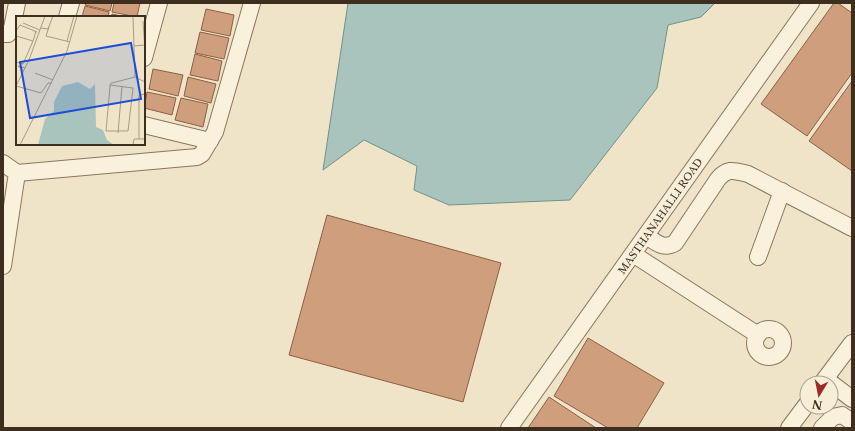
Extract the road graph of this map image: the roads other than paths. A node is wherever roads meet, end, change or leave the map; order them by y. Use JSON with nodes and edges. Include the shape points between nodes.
{"nodes":[{"id":1,"x":16,"y":3,"type":"edge"},
{"id":2,"x":71,"y":3,"type":"edge"},
{"id":3,"x":159,"y":3,"type":"edge"},
{"id":4,"x":252,"y":3,"type":"edge"},
{"id":5,"x":812,"y":3,"type":"edge"},
{"id":6,"x":67,"y":16,"type":"edge"},
{"id":7,"x":3,"y":34,"type":"edge"},
{"id":8,"x":145,"y":54,"type":"edge"},
{"id":9,"x":145,"y":125,"type":"edge"},
{"id":10,"x":210,"y":141,"type":"junction"},
{"id":11,"x":3,"y":163,"type":"edge"},
{"id":12,"x":17,"y":173,"type":"junction"},
{"id":13,"x":782,"y":192,"type":"junction"},
{"id":14,"x":852,"y":228,"type":"edge"},
{"id":15,"x":646,"y":236,"type":"junction"},
{"id":16,"x":633,"y":254,"type":"junction"},
{"id":17,"x":758,"y":257,"type":"dead end"},
{"id":18,"x":3,"y":266,"type":"edge"},
{"id":19,"x":758,"y":335,"type":"dead end"},
{"id":20,"x":852,"y":343,"type":"edge"},
{"id":21,"x":846,"y":364,"type":"edge"},
{"id":22,"x":834,"y":375,"type":"edge"},
{"id":23,"x":839,"y":390,"type":"edge"},
{"id":24,"x":852,"y":399,"type":"edge"},
{"id":25,"x":799,"y":415,"type":"edge"},
{"id":26,"x":852,"y":422,"type":"edge"},
{"id":27,"x":509,"y":428,"type":"edge"},
{"id":28,"x":789,"y":428,"type":"edge"},
{"id":29,"x":822,"y":428,"type":"edge"}],
"edges":[{"from":1,"to":7,"type":"street","via":[[12,28],[8,34]]},
{"from":2,"to":6,"type":"street"},
{"from":3,"to":8,"type":"street"},
{"from":4,"to":10,"type":"street","via":[[215,132]]},
{"from":5,"to":15,"type":"street","name":"MASTHANAHALLI ROAD"},
{"from":9,"to":10,"type":"street"},
{"from":10,"to":12,"type":"street","via":[[197,157]]},
{"from":11,"to":12,"type":"street"},
{"from":12,"to":18,"type":"street"},
{"from":13,"to":14,"type":"street"},
{"from":13,"to":15,"type":"street","via":[[748,174],[729,171],[718,179],[675,243],[669,247],[661,246]]},
{"from":13,"to":17,"type":"street"},
{"from":15,"to":16,"type":"street","name":"MASTHANAHALLI ROAD"},
{"from":16,"to":19,"type":"street"},
{"from":16,"to":27,"type":"street","name":"MASTHANAHALLI ROAD"},
{"from":20,"to":21,"type":"street"},
{"from":21,"to":22,"type":"street"},
{"from":23,"to":24,"type":"street"},
{"from":25,"to":28,"type":"street"},
{"from":26,"to":29,"type":"street","via":[[842,415],[833,417]]}]}
